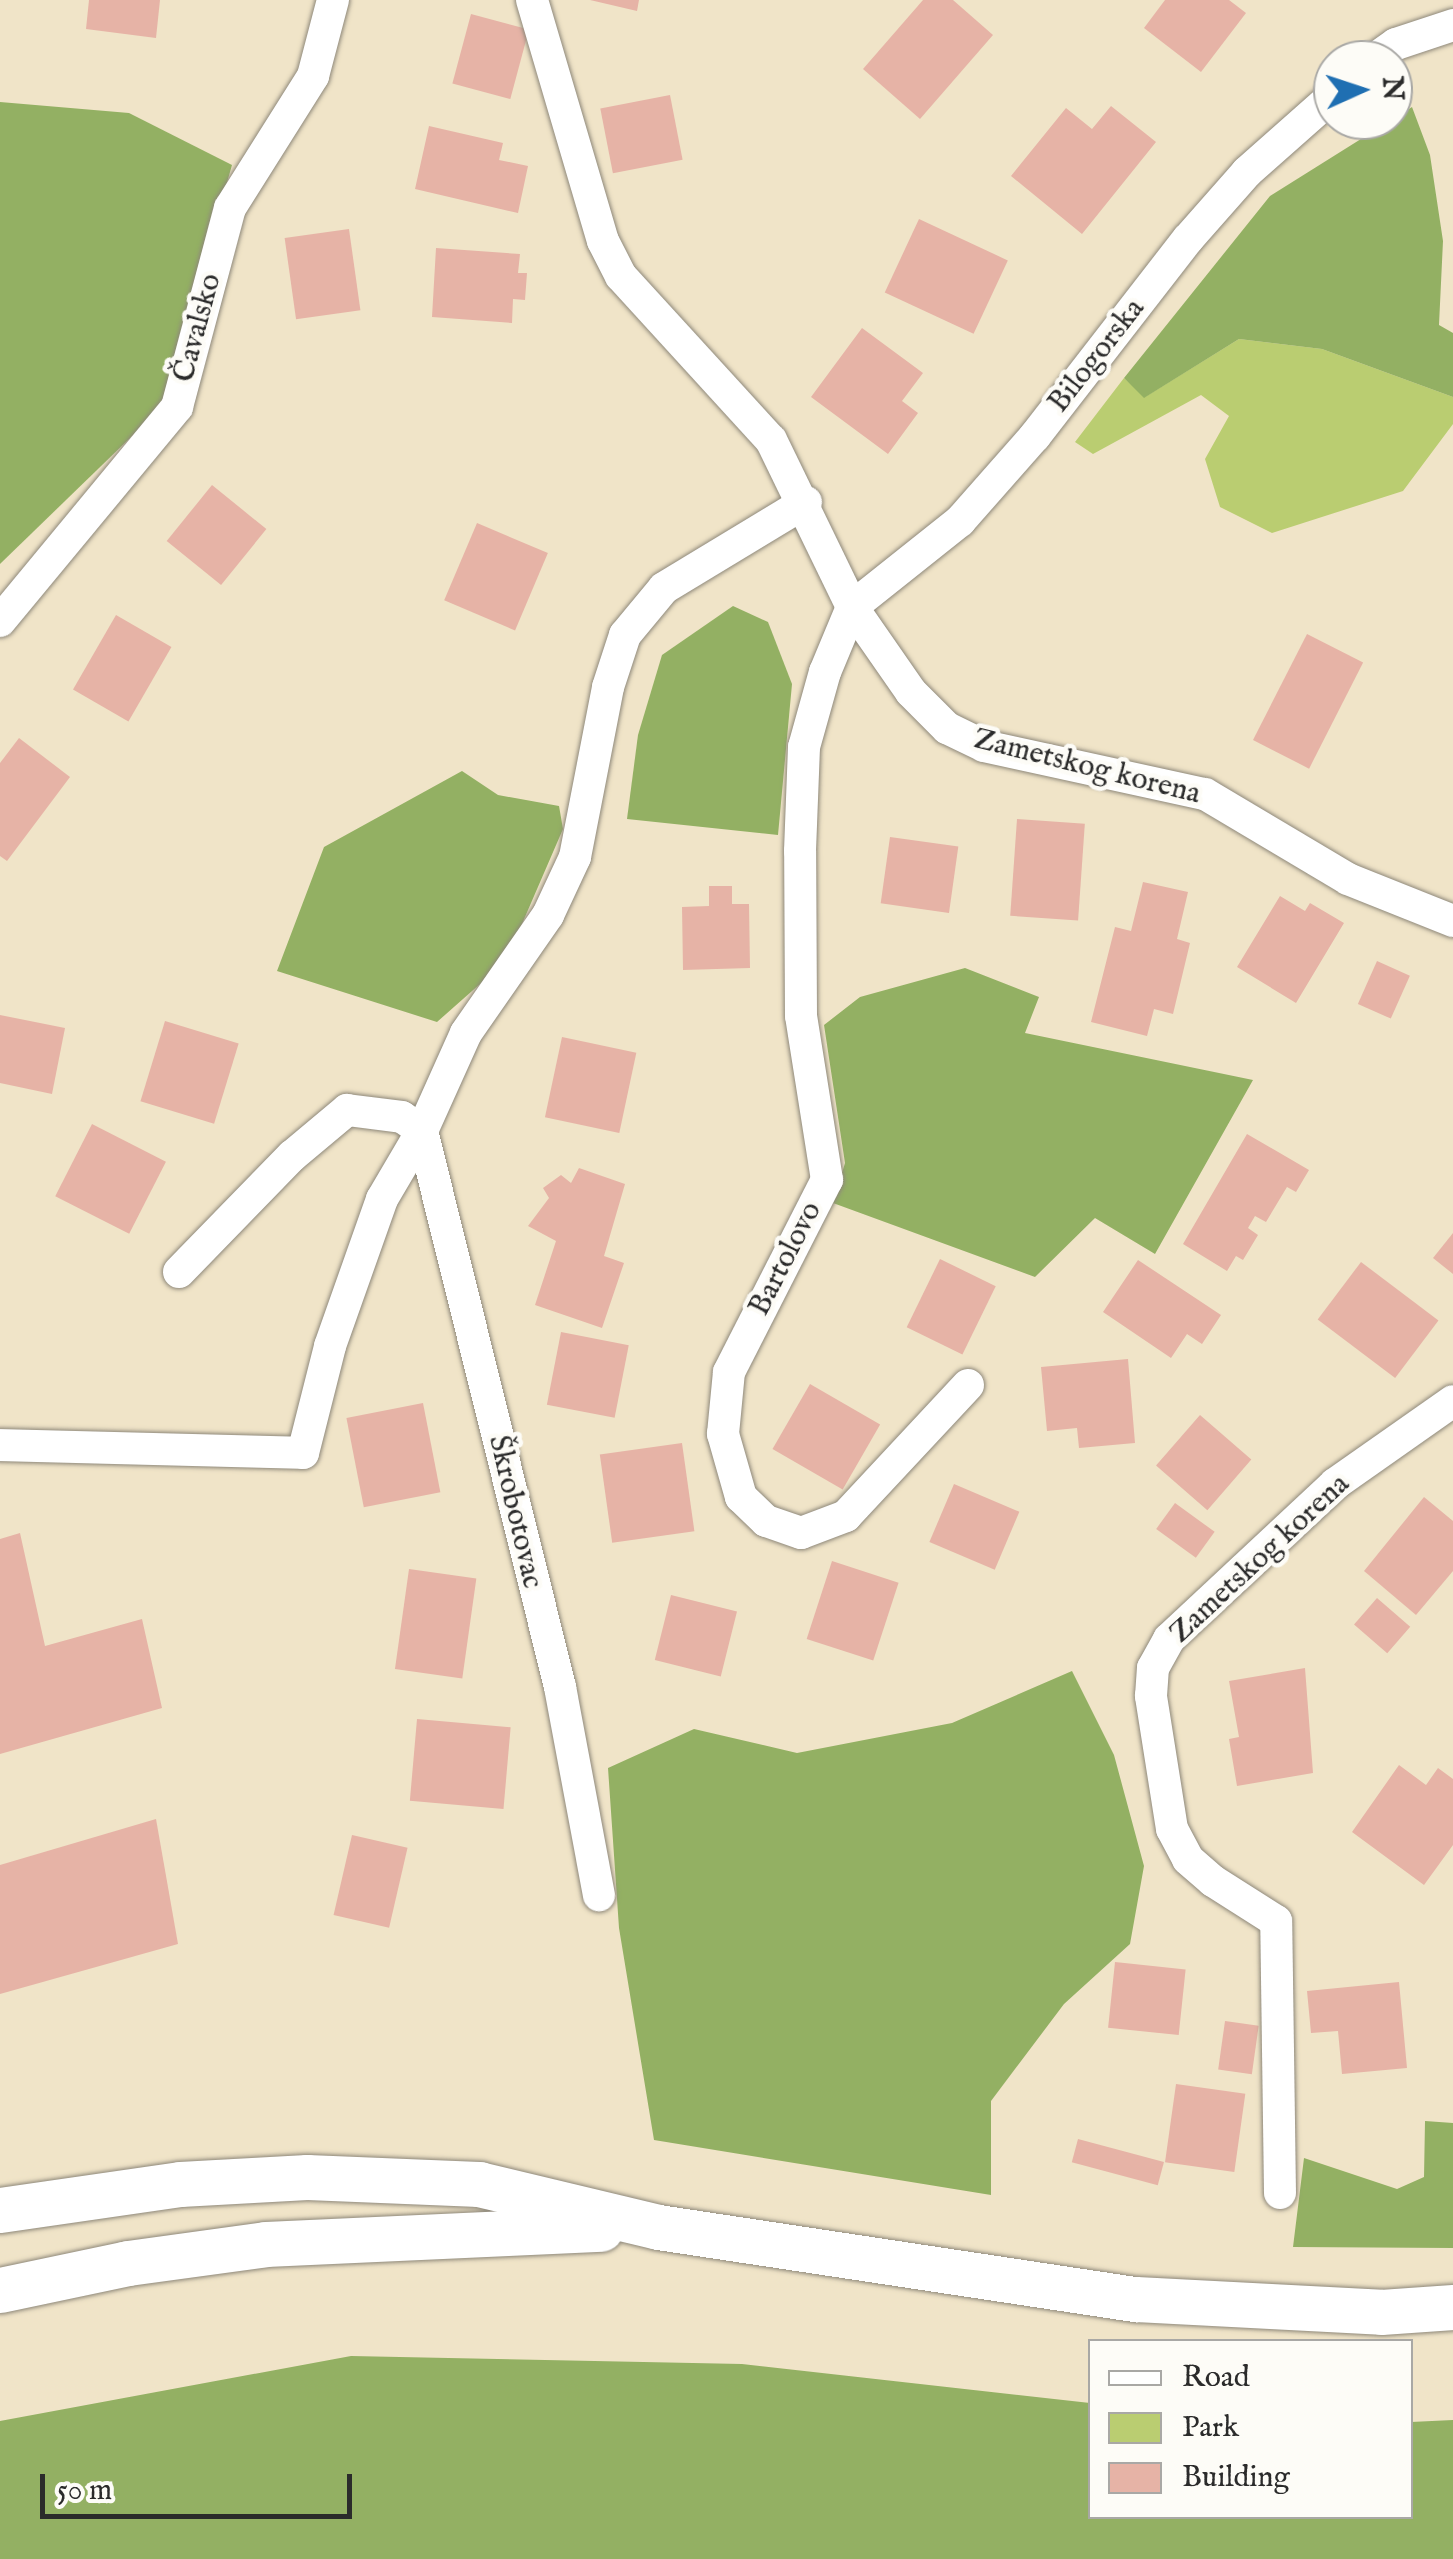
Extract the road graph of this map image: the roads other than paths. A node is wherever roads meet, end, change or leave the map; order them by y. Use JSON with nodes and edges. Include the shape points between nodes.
{"nodes":[{"id":1,"x":333,"y":0,"type":"edge"},
{"id":2,"x":532,"y":0,"type":"edge"},
{"id":3,"x":1453,"y":25,"type":"edge"},
{"id":4,"x":1408,"y":40,"type":"edge"},
{"id":5,"x":1313,"y":114,"type":"edge"},
{"id":6,"x":806,"y":502,"type":"junction"},
{"id":7,"x":852,"y":607,"type":"junction"},
{"id":8,"x":0,"y":621,"type":"edge"},
{"id":9,"x":1453,"y":920,"type":"edge"},
{"id":10,"x":422,"y":1131,"type":"junction"},
{"id":11,"x":179,"y":1272,"type":"dead end"},
{"id":12,"x":968,"y":1386,"type":"dead end"},
{"id":13,"x":1453,"y":1401,"type":"edge"},
{"id":14,"x":0,"y":1445,"type":"edge"},
{"id":15,"x":599,"y":1894,"type":"dead end"},
{"id":16,"x":1280,"y":2193,"type":"dead end"},
{"id":17,"x":0,"y":2210,"type":"edge"},
{"id":18,"x":658,"y":2227,"type":"junction"},
{"id":19,"x":0,"y":2290,"type":"edge"},
{"id":20,"x":1453,"y":2307,"type":"edge"}],
"edges":[{"from":1,"to":8,"type":"street","name":"Čavalsko","via":[[313,76],[230,208],[177,407]]},
{"from":2,"to":6,"type":"street","name":"Zametskog korena","via":[[603,240],[621,276],[770,440]]},
{"from":3,"to":4,"type":"street"},
{"from":5,"to":7,"type":"street","name":"Bilogorska","via":[[1247,172],[1188,239],[1036,436],[960,521]]},
{"from":6,"to":7,"type":"street","name":"Zametskog korena"},
{"from":6,"to":10,"type":"street","via":[[664,588],[625,635],[574,856],[548,915],[466,1032]]},
{"from":7,"to":9,"type":"street","name":"Zametskog korena","via":[[912,692],[947,728],[984,746],[1205,794],[1348,879]]},
{"from":7,"to":12,"type":"street","name":"Bartolovo","via":[[825,672],[803,764],[802,1016],[827,1180],[728,1372],[723,1434],[741,1497],[766,1521],[801,1533],[846,1516]]},
{"from":10,"to":11,"type":"street","via":[[402,1117],[347,1110],[292,1156]]},
{"from":10,"to":14,"type":"street","via":[[382,1200],[330,1346],[302,1452]]},
{"from":10,"to":15,"type":"street","name":"Škrobotovac","via":[[560,1687]]},
{"from":13,"to":16,"type":"street","name":"Zametskog korena","via":[[1335,1484],[1169,1639],[1154,1668],[1152,1696],[1172,1829],[1188,1859],[1212,1882],[1276,1921]]},
{"from":17,"to":18,"type":"main road","via":[[180,2184],[307,2176],[479,2184]]},
{"from":18,"to":19,"type":"main road","via":[[266,2244]]},
{"from":18,"to":20,"type":"main road","via":[[1136,2300],[1381,2312]]}]}
